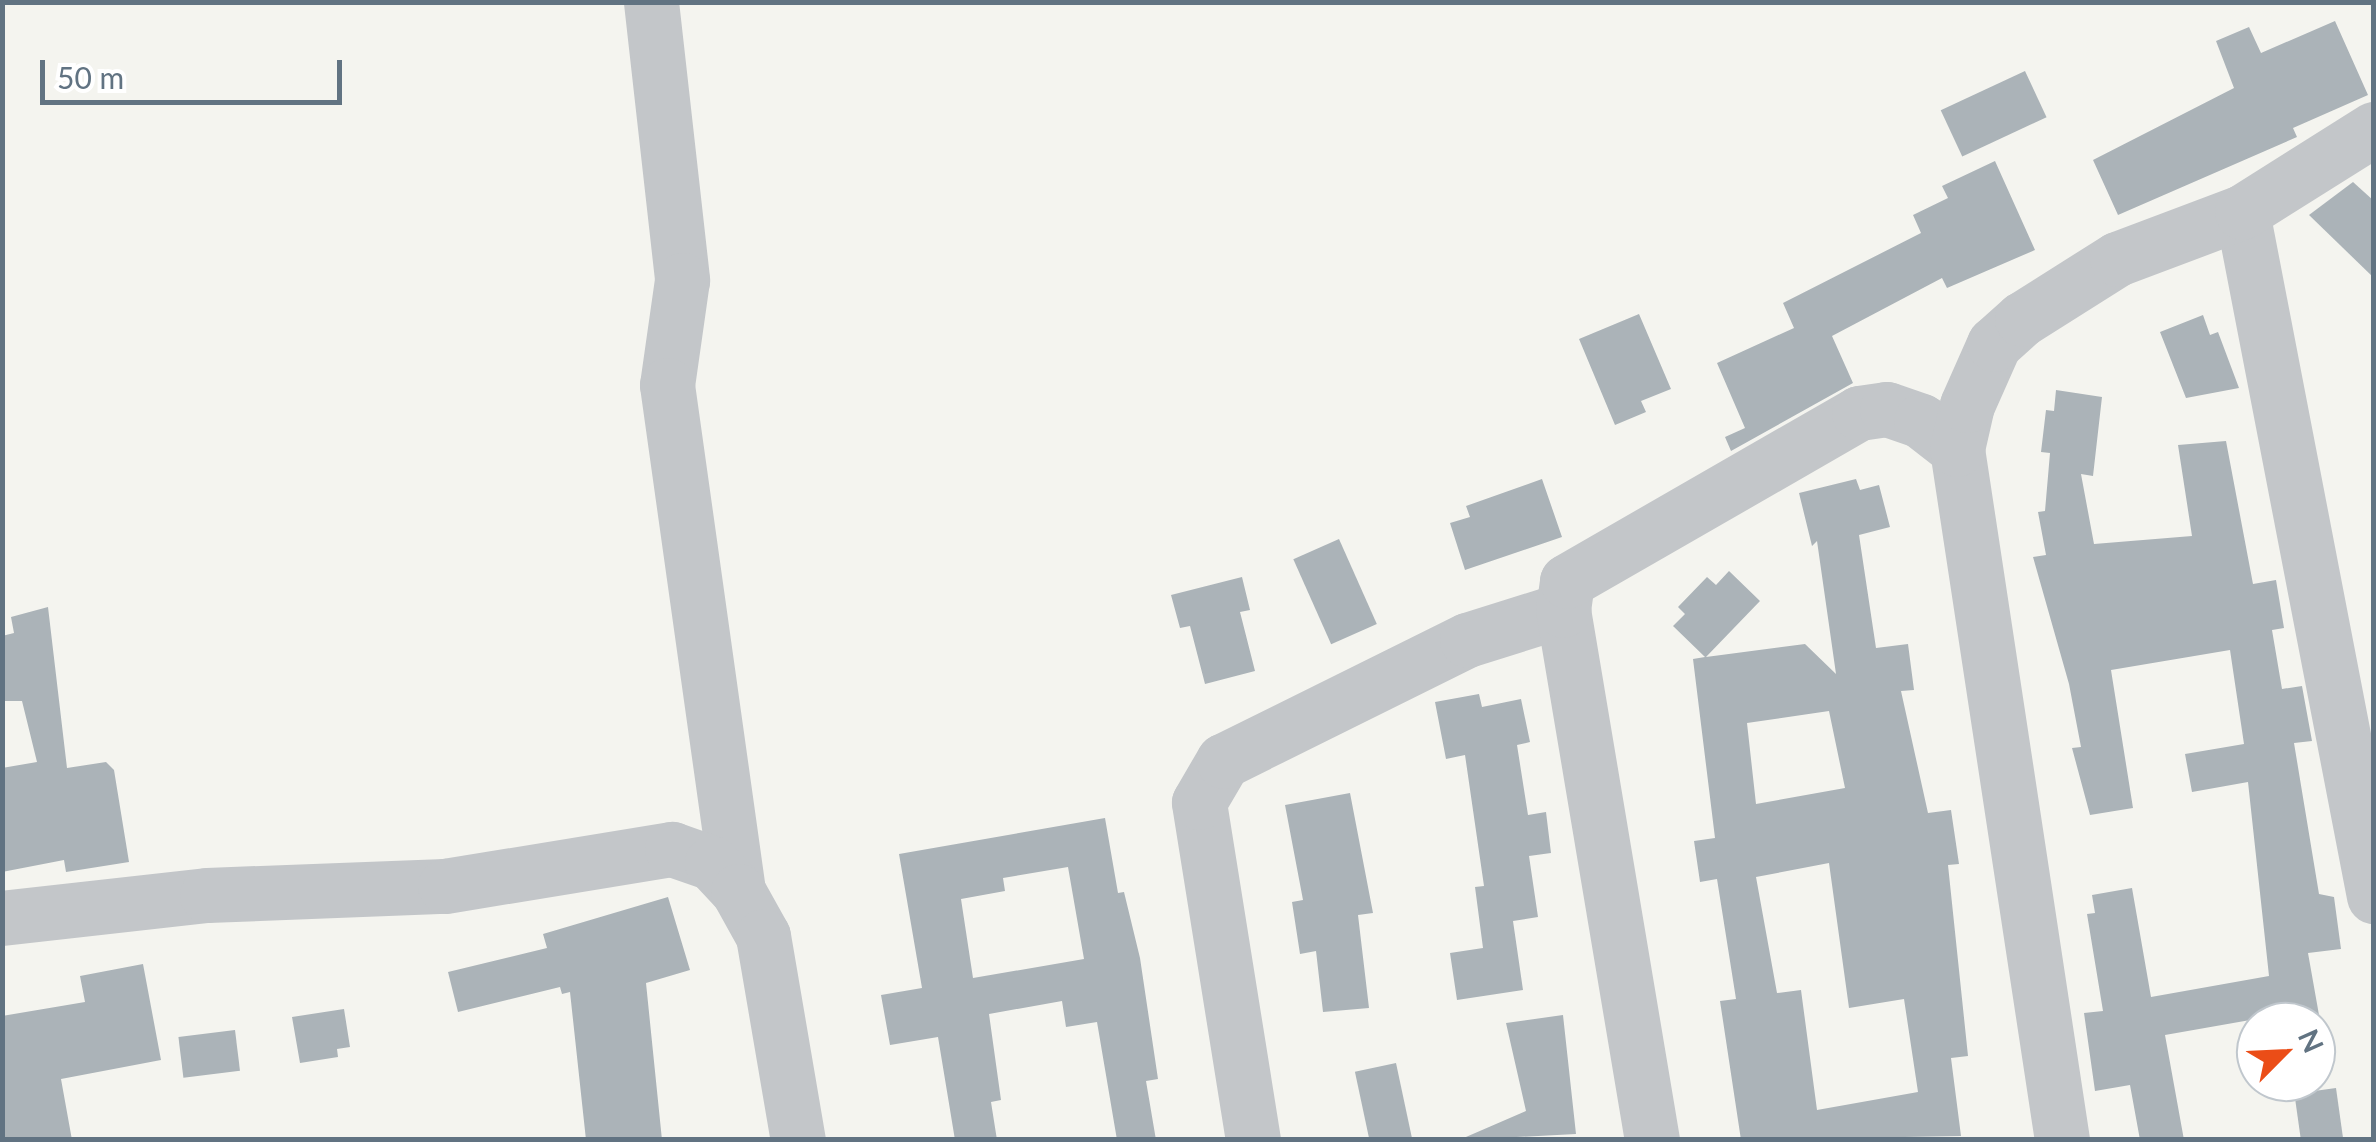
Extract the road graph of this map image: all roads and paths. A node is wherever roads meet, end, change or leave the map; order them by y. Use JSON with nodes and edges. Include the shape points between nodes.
{"nodes":[{"id":1,"x":651,"y":2,"type":"edge"},
{"id":2,"x":2374,"y":129,"type":"edge"},
{"id":3,"x":2242,"y":212,"type":"junction"},
{"id":4,"x":1957,"y":448,"type":"junction"},
{"id":5,"x":1563,"y":610,"type":"junction"},
{"id":6,"x":738,"y":890,"type":"junction"},
{"id":7,"x":2374,"y":896,"type":"edge"},
{"id":8,"x":2,"y":918,"type":"edge"},
{"id":9,"x":798,"y":1140,"type":"edge"},
{"id":10,"x":1252,"y":1140,"type":"edge"},
{"id":11,"x":1652,"y":1140,"type":"edge"},
{"id":12,"x":2062,"y":1140,"type":"edge"}],
"edges":[{"from":1,"to":6,"type":"street","via":[[682,280],[667,385]]},
{"from":2,"to":3,"type":"street"},
{"from":3,"to":4,"type":"street","via":[[2117,259],[2022,319],[1994,344],[1977,374]]},
{"from":3,"to":7,"type":"street"},
{"from":4,"to":5,"type":"street","via":[[1920,420],[1887,409],[1859,413],[1580,572],[1567,581]]},
{"from":4,"to":12,"type":"street"},
{"from":5,"to":10,"type":"street","via":[[1467,640],[1223,761],[1200,802]]},
{"from":5,"to":11,"type":"street"},
{"from":6,"to":8,"type":"street","via":[[712,863],[672,849],[445,886],[207,896]]},
{"from":6,"to":9,"type":"street","via":[[763,936]]}]}
